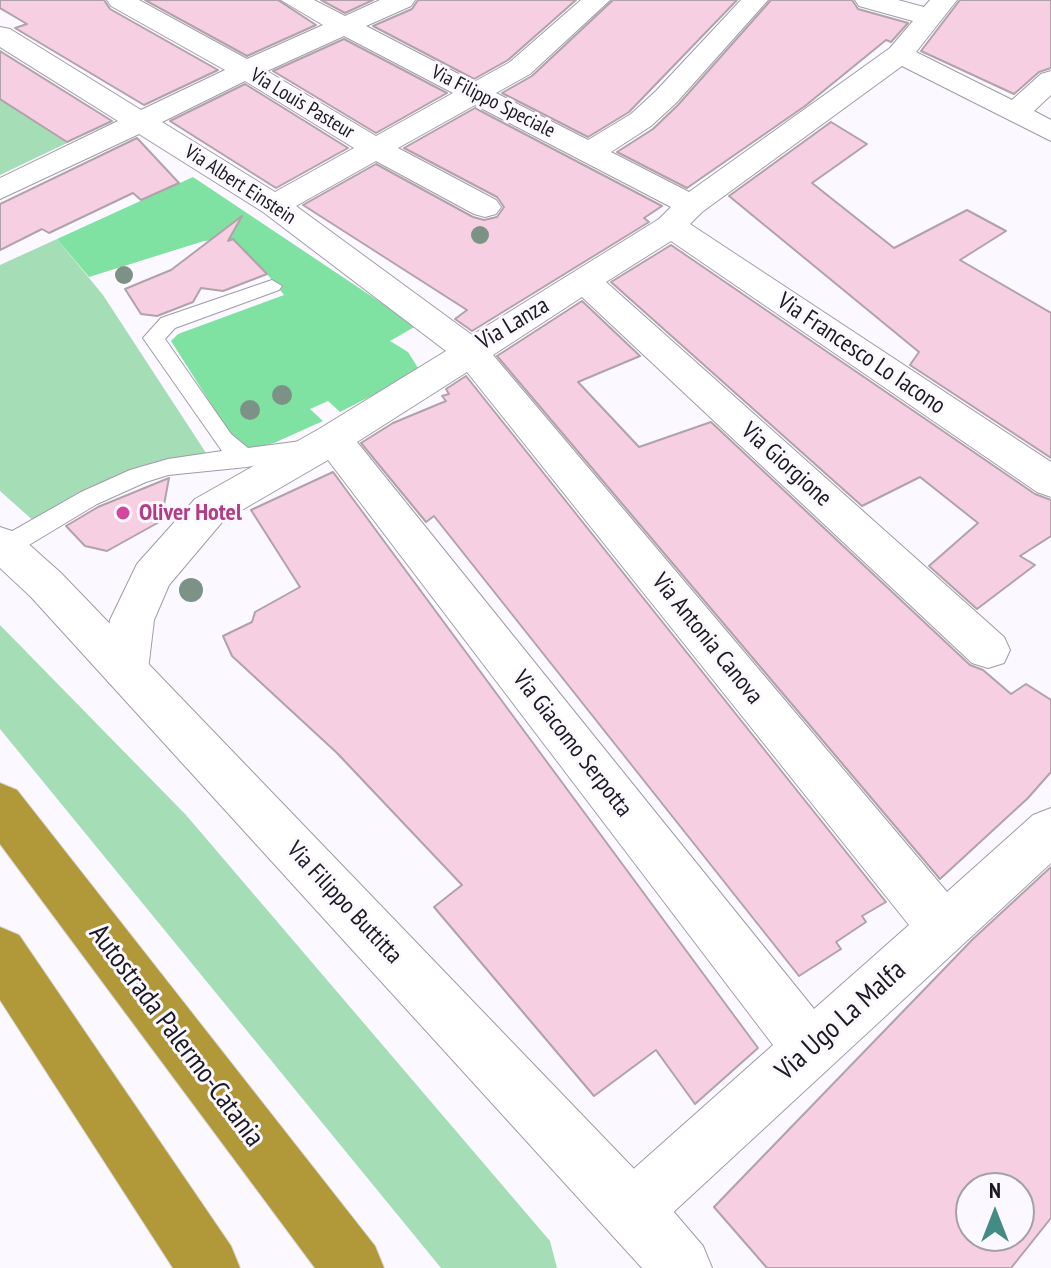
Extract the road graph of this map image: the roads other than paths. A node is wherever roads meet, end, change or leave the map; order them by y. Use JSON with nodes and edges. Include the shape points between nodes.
{"nodes":[{"id":1,"x":120,"y":0,"type":"edge"},
{"id":2,"x":294,"y":0,"type":"edge"},
{"id":3,"x":402,"y":0,"type":"edge"},
{"id":4,"x":597,"y":0,"type":"edge"},
{"id":5,"x":755,"y":0,"type":"edge"},
{"id":6,"x":868,"y":0,"type":"edge"},
{"id":7,"x":937,"y":8,"type":"edge"},
{"id":8,"x":341,"y":25,"type":"junction"},
{"id":9,"x":0,"y":35,"type":"edge"},
{"id":10,"x":900,"y":54,"type":"junction"},
{"id":11,"x":246,"y":70,"type":"junction"},
{"id":12,"x":1051,"y":80,"type":"edge"},
{"id":13,"x":474,"y":93,"type":"junction"},
{"id":14,"x":1015,"y":113,"type":"junction"},
{"id":15,"x":142,"y":123,"type":"junction"},
{"id":16,"x":1051,"y":132,"type":"edge"},
{"id":17,"x":376,"y":149,"type":"junction"},
{"id":18,"x":592,"y":151,"type":"junction"},
{"id":19,"x":0,"y":190,"type":"edge"},
{"id":20,"x":274,"y":205,"type":"junction"},
{"id":21,"x":485,"y":207,"type":"dead end"},
{"id":22,"x":681,"y":216,"type":"junction"},
{"id":23,"x":584,"y":280,"type":"junction"},
{"id":24,"x":272,"y":286,"type":"dead end"},
{"id":25,"x":469,"y":350,"type":"junction"},
{"id":26,"x":327,"y":442,"type":"junction"},
{"id":27,"x":247,"y":459,"type":"junction"},
{"id":28,"x":1051,"y":482,"type":"edge"},
{"id":29,"x":2,"y":545,"type":"edge"},
{"id":30,"x":988,"y":650,"type":"dead end"},
{"id":31,"x":125,"y":670,"type":"junction"},
{"id":32,"x":0,"y":805,"type":"edge"},
{"id":33,"x":1051,"y":831,"type":"edge"},
{"id":34,"x":944,"y":928,"type":"junction"},
{"id":35,"x":0,"y":953,"type":"edge"},
{"id":36,"x":811,"y":1049,"type":"junction"},
{"id":37,"x":632,"y":1210,"type":"junction"},
{"id":38,"x":209,"y":1268,"type":"edge"},
{"id":39,"x":353,"y":1268,"type":"edge"},
{"id":40,"x":681,"y":1268,"type":"edge"}],
"edges":[{"from":1,"to":11,"type":"street","name":"Via Louis Pasteur"},
{"from":2,"to":8,"type":"street","name":"Via Filippo Speciale"},
{"from":3,"to":8,"type":"street"},
{"from":4,"to":13,"type":"street","via":[[520,68]]},
{"from":5,"to":18,"type":"street","via":[[666,97]]},
{"from":6,"to":7,"type":"street"},
{"from":7,"to":10,"type":"street","name":"Via Lanza"},
{"from":8,"to":11,"type":"street"},
{"from":8,"to":13,"type":"street","name":"Via Filippo Speciale"},
{"from":9,"to":15,"type":"street","name":"Via Albert Einstein"},
{"from":10,"to":14,"type":"street"},
{"from":10,"to":22,"type":"street","name":"Via Lanza"},
{"from":11,"to":15,"type":"street"},
{"from":11,"to":17,"type":"street","name":"Via Louis Pasteur"},
{"from":12,"to":14,"type":"street"},
{"from":13,"to":17,"type":"street"},
{"from":13,"to":18,"type":"street","name":"Via Filippo Speciale"},
{"from":14,"to":16,"type":"street"},
{"from":15,"to":19,"type":"street"},
{"from":15,"to":20,"type":"street","name":"Via Albert Einstein"},
{"from":17,"to":20,"type":"street"},
{"from":17,"to":21,"type":"street","name":"Via Louis Pasteur"},
{"from":18,"to":22,"type":"street","name":"Via Filippo Speciale"},
{"from":20,"to":25,"type":"street","name":"Via Albert Einstein"},
{"from":22,"to":23,"type":"street","name":"Via Lanza"},
{"from":22,"to":28,"type":"street","name":"Via Francesco Lo Iacono"},
{"from":23,"to":25,"type":"street","name":"Via Lanza"},
{"from":23,"to":30,"type":"street","name":"Via Giorgione"},
{"from":24,"to":27,"type":"lane","via":[[168,323],[154,338],[223,440]]},
{"from":25,"to":26,"type":"street","name":"Via Lanza"},
{"from":25,"to":34,"type":"street","name":"Via Antonia Canova"},
{"from":26,"to":27,"type":"lane"},
{"from":26,"to":31,"type":"street","name":"Via Lanza","via":[[209,510],[152,576],[132,620]]},
{"from":26,"to":36,"type":"street","name":"Via Giacomo Serpotta"},
{"from":27,"to":29,"type":"lane","via":[[168,467],[138,476]]},
{"from":29,"to":31,"type":"street","name":"Via Filippo Buttitta"},
{"from":31,"to":37,"type":"street","name":"Via Filippo Buttitta"},
{"from":32,"to":39,"type":"highway","name":"Autostrada Palermo-Catania"},
{"from":33,"to":34,"type":"street","name":"Via Ugo La Malfa"},
{"from":34,"to":36,"type":"street","name":"Via Ugo La Malfa"},
{"from":35,"to":38,"type":"highway"},
{"from":36,"to":37,"type":"street","name":"Via Ugo La Malfa"},
{"from":37,"to":40,"type":"street","name":"Via Filippo Buttitta"}]}
